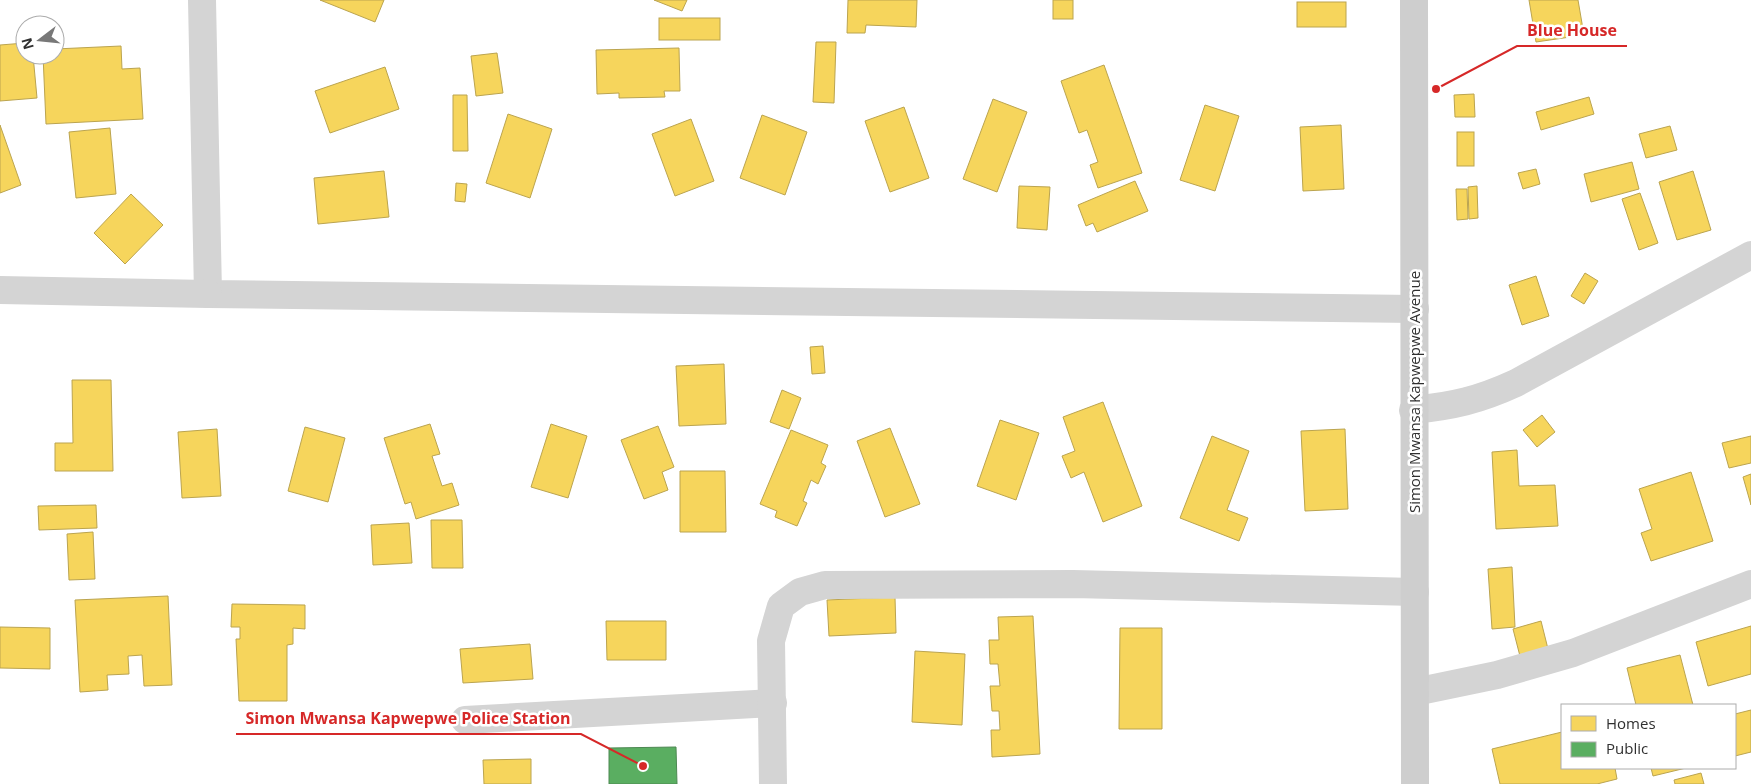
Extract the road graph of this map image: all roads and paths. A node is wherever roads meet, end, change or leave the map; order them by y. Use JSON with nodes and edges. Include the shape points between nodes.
{"nodes":[{"id":1,"x":202,"y":0,"type":"edge"},
{"id":2,"x":1414,"y":0,"type":"edge"},
{"id":3,"x":1751,"y":255,"type":"edge"},
{"id":4,"x":0,"y":290,"type":"edge"},
{"id":5,"x":208,"y":294,"type":"junction"},
{"id":6,"x":1415,"y":309,"type":"junction"},
{"id":7,"x":1413,"y":410,"type":"junction"},
{"id":8,"x":1751,"y":584,"type":"edge"},
{"id":9,"x":1414,"y":592,"type":"junction"},
{"id":10,"x":1415,"y":692,"type":"junction"},
{"id":11,"x":772,"y":703,"type":"junction"},
{"id":12,"x":465,"y":720,"type":"dead end"},
{"id":13,"x":773,"y":784,"type":"edge"},
{"id":14,"x":1416,"y":784,"type":"edge"}],
"edges":[{"from":1,"to":5,"type":"street"},
{"from":2,"to":6,"type":"main road","name":"Simon Mwansa Kapwepwe Avenue"},
{"from":3,"to":7,"type":"street","via":[[1484,398],[1448,407]]},
{"from":4,"to":5,"type":"street"},
{"from":5,"to":6,"type":"street"},
{"from":6,"to":7,"type":"main road","name":"Simon Mwansa Kapwepwe Avenue"},
{"from":7,"to":9,"type":"main road","name":"Simon Mwansa Kapwepwe Avenue"},
{"from":8,"to":10,"type":"street","via":[[1573,653],[1497,675]]},
{"from":9,"to":10,"type":"main road","name":"Simon Mwansa Kapwepwe Avenue"},
{"from":9,"to":11,"type":"street","via":[[1073,584],[825,585],[800,592],[781,606],[771,641]]},
{"from":10,"to":14,"type":"main road","name":"Simon Mwansa Kapwepwe Avenue"},
{"from":11,"to":12,"type":"street"},
{"from":11,"to":13,"type":"street"}]}
